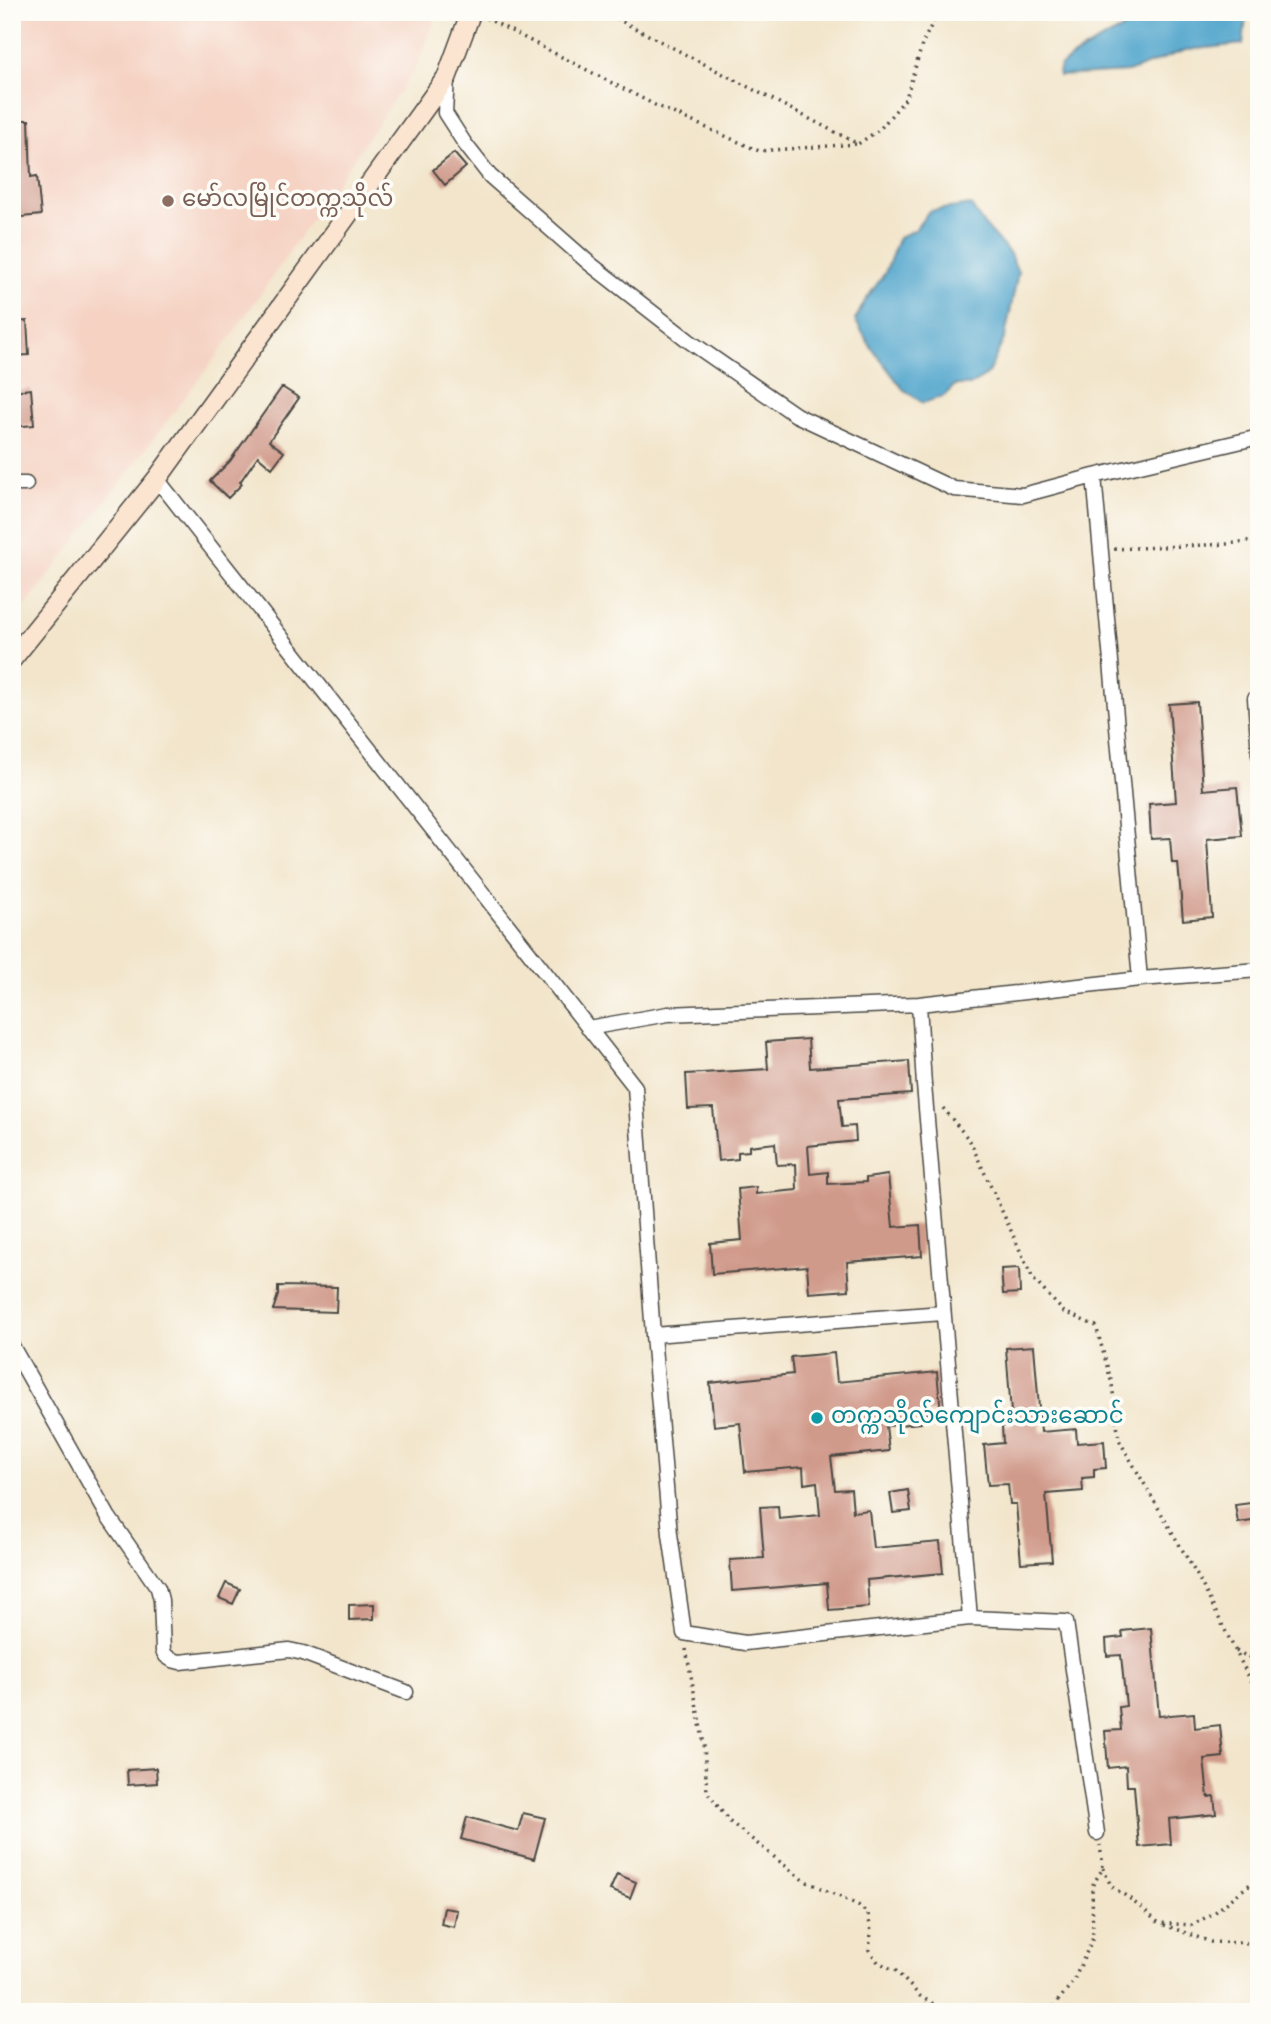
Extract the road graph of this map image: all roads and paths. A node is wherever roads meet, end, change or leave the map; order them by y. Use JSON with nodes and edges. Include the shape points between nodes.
{"nodes":[{"id":1,"x":604,"y":12,"type":"edge"},
{"id":2,"x":938,"y":12,"type":"edge"},
{"id":3,"x":479,"y":15,"type":"edge"},
{"id":4,"x":447,"y":78,"type":"junction"},
{"id":5,"x":858,"y":144,"type":"junction"},
{"id":6,"x":1259,"y":437,"type":"edge"},
{"id":7,"x":1094,"y":476,"type":"junction"},
{"id":8,"x":157,"y":479,"type":"junction"},
{"id":9,"x":1259,"y":539,"type":"edge"},
{"id":10,"x":1101,"y":550,"type":"junction"},
{"id":11,"x":12,"y":659,"type":"edge"},
{"id":12,"x":1255,"y":698,"type":"dead end"},
{"id":13,"x":1259,"y":755,"type":"edge"},
{"id":14,"x":1259,"y":970,"type":"edge"},
{"id":15,"x":1140,"y":979,"type":"junction"},
{"id":16,"x":919,"y":1003,"type":"junction"},
{"id":17,"x":588,"y":1028,"type":"junction"},
{"id":18,"x":924,"y":1085,"type":"junction"},
{"id":19,"x":943,"y":1313,"type":"junction"},
{"id":20,"x":653,"y":1335,"type":"junction"},
{"id":21,"x":12,"y":1346,"type":"edge"},
{"id":22,"x":970,"y":1618,"type":"junction"},
{"id":23,"x":684,"y":1633,"type":"junction"},
{"id":24,"x":1236,"y":1651,"type":"junction"},
{"id":25,"x":1259,"y":1662,"type":"edge"},
{"id":26,"x":406,"y":1692,"type":"dead end"},
{"id":27,"x":1259,"y":1697,"type":"edge"},
{"id":28,"x":1097,"y":1833,"type":"joint"},
{"id":29,"x":1103,"y":1868,"type":"junction"},
{"id":30,"x":1259,"y":1877,"type":"edge"},
{"id":31,"x":1248,"y":1886,"type":"junction"},
{"id":32,"x":1259,"y":1887,"type":"edge"},
{"id":33,"x":1159,"y":1923,"type":"junction"},
{"id":34,"x":1259,"y":1943,"type":"edge"},
{"id":35,"x":947,"y":2012,"type":"edge"},
{"id":36,"x":1049,"y":2012,"type":"edge"}],
"edges":[{"from":1,"to":5,"type":"path"},
{"from":2,"to":5,"type":"path","via":[[923,42],[906,98],[880,129]]},
{"from":3,"to":4,"type":"main road"},
{"from":3,"to":5,"type":"path","via":[[656,105],[759,151]]},
{"from":4,"to":7,"type":"street","via":[[445,113],[490,176],[679,334],[796,415],[954,489],[1023,495]]},
{"from":4,"to":8,"type":"main road"},
{"from":6,"to":7,"type":"street"},
{"from":7,"to":10,"type":"street"},
{"from":8,"to":11,"type":"main road"},
{"from":8,"to":17,"type":"street"},
{"from":9,"to":10,"type":"path"},
{"from":10,"to":15,"type":"street"},
{"from":12,"to":13,"type":"street"},
{"from":14,"to":15,"type":"street"},
{"from":15,"to":16,"type":"street"},
{"from":16,"to":17,"type":"street","via":[[668,1014]]},
{"from":16,"to":18,"type":"street"},
{"from":17,"to":20,"type":"street","via":[[635,1087]]},
{"from":18,"to":19,"type":"street"},
{"from":18,"to":24,"type":"path","via":[[970,1141],[1033,1279],[1064,1312],[1096,1326],[1112,1384],[1119,1440]]},
{"from":19,"to":20,"type":"street"},
{"from":19,"to":22,"type":"street"},
{"from":20,"to":23,"type":"street","via":[[670,1534]]},
{"from":21,"to":26,"type":"street","via":[[108,1516],[158,1588],[166,1656],[180,1662],[289,1650]]},
{"from":22,"to":23,"type":"street","via":[[745,1643]]},
{"from":22,"to":28,"type":"street","via":[[1066,1622]]},
{"from":23,"to":35,"type":"path","via":[[704,1745],[707,1791],[729,1821],[803,1880],[868,1914],[869,1950],[877,1962],[897,1971],[920,1996]]},
{"from":24,"to":25,"type":"path"},
{"from":24,"to":27,"type":"path"},
{"from":28,"to":29,"type":"path"},
{"from":29,"to":33,"type":"path","via":[[1111,1886]]},
{"from":29,"to":36,"type":"path","via":[[1092,1886],[1094,1938],[1073,1982]]},
{"from":30,"to":31,"type":"path"},
{"from":31,"to":32,"type":"path"},
{"from":31,"to":33,"type":"path","via":[[1192,1925]]},
{"from":33,"to":34,"type":"path","via":[[1211,1942]]}]}
